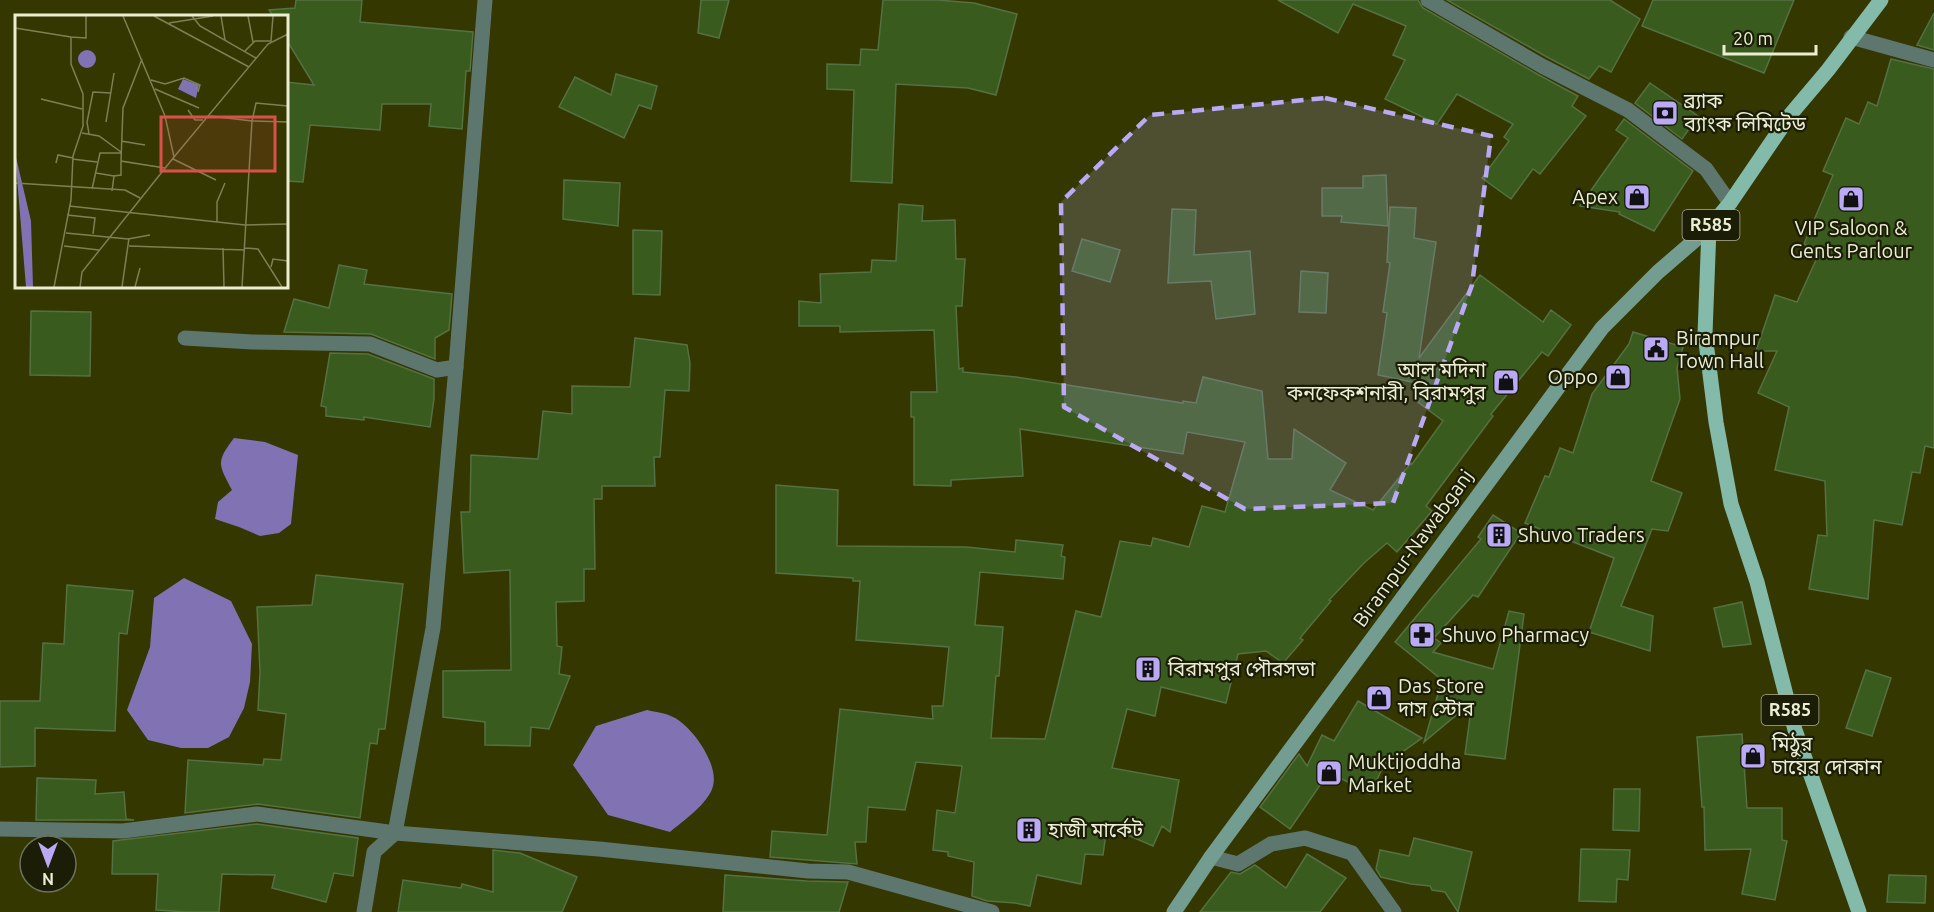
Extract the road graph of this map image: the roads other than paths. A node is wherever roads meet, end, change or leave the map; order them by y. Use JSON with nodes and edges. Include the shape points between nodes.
{"nodes":[{"id":1,"x":484,"y":0,"type":"edge"},
{"id":2,"x":1428,"y":0,"type":"edge"},
{"id":3,"x":1881,"y":0,"type":"edge"},
{"id":4,"x":1851,"y":37,"type":"junction"},
{"id":5,"x":1934,"y":60,"type":"edge"},
{"id":6,"x":1730,"y":203,"type":"junction"},
{"id":7,"x":1709,"y":228,"type":"junction"},
{"id":8,"x":185,"y":338,"type":"dead end"},
{"id":9,"x":456,"y":367,"type":"junction"},
{"id":10,"x":0,"y":829,"type":"edge"},
{"id":11,"x":395,"y":833,"type":"junction"},
{"id":12,"x":1212,"y":857,"type":"junction"},
{"id":13,"x":364,"y":912,"type":"edge"},
{"id":14,"x":992,"y":912,"type":"edge"},
{"id":15,"x":1174,"y":912,"type":"edge"},
{"id":16,"x":1394,"y":912,"type":"edge"},
{"id":17,"x":1859,"y":912,"type":"edge"}],
"edges":[{"from":1,"to":9,"type":"street"},
{"from":2,"to":6,"type":"street","via":[[1628,110],[1706,169]]},
{"from":3,"to":4,"type":"main road","number":"R585"},
{"from":4,"to":5,"type":"street"},
{"from":4,"to":6,"type":"main road","number":"R585","via":[[1790,115]]},
{"from":6,"to":7,"type":"main road","number":"R585"},
{"from":7,"to":12,"type":"main road","name":"Birampur-Nawabganj","via":[[1602,328]]},
{"from":7,"to":17,"type":"main road","number":"R585","via":[[1705,334],[1731,504],[1757,582],[1795,730]]},
{"from":8,"to":9,"type":"street","via":[[370,344],[437,370]]},
{"from":9,"to":11,"type":"street","via":[[433,628]]},
{"from":10,"to":11,"type":"street","via":[[123,831],[257,814]]},
{"from":11,"to":13,"type":"street","via":[[374,852]]},
{"from":11,"to":14,"type":"street","via":[[848,872]]},
{"from":12,"to":15,"type":"main road","name":"Birampur-Nawabganj"},
{"from":12,"to":16,"type":"street","via":[[1238,864],[1271,844],[1305,838],[1352,853]]}]}
